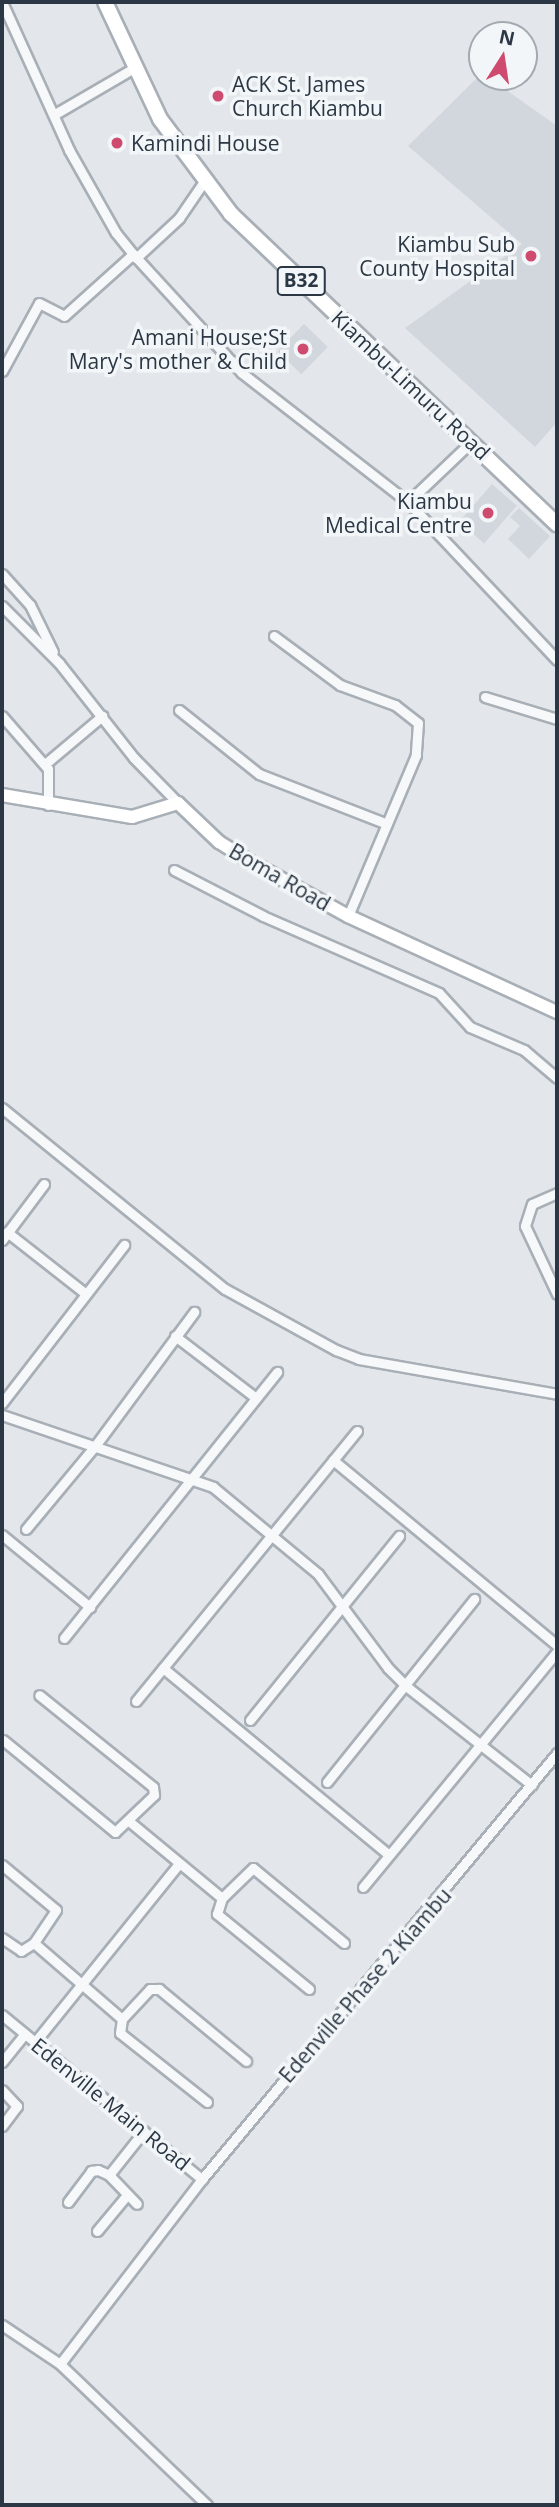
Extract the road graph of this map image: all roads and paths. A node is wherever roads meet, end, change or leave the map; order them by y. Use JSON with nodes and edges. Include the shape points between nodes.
{"nodes":[{"id":1,"x":2,"y":2,"type":"edge"},
{"id":2,"x":105,"y":2,"type":"edge"},
{"id":3,"x":134,"y":68,"type":"junction"},
{"id":4,"x":55,"y":114,"type":"junction"},
{"id":5,"x":205,"y":180,"type":"junction"},
{"id":6,"x":134,"y":256,"type":"junction"},
{"id":7,"x":2,"y":371,"type":"edge"},
{"id":8,"x":471,"y":442,"type":"junction"},
{"id":9,"x":408,"y":502,"type":"junction"},
{"id":10,"x":555,"y":518,"type":"edge"},
{"id":11,"x":2,"y":574,"type":"edge"},
{"id":12,"x":2,"y":606,"type":"edge"},
{"id":13,"x":274,"y":636,"type":"dead end"},
{"id":14,"x":557,"y":660,"type":"edge"},
{"id":15,"x":59,"y":663,"type":"junction"},
{"id":16,"x":485,"y":696,"type":"dead end"},
{"id":17,"x":178,"y":710,"type":"dead end"},
{"id":18,"x":2,"y":716,"type":"edge"},
{"id":19,"x":102,"y":716,"type":"junction"},
{"id":20,"x":557,"y":719,"type":"edge"},
{"id":21,"x":45,"y":764,"type":"junction"},
{"id":22,"x":2,"y":795,"type":"edge"},
{"id":23,"x":178,"y":803,"type":"junction"},
{"id":24,"x":48,"y":806,"type":"junction"},
{"id":25,"x":387,"y":824,"type":"junction"},
{"id":26,"x":174,"y":870,"type":"dead end"},
{"id":27,"x":348,"y":916,"type":"junction"},
{"id":28,"x":557,"y":1012,"type":"edge"},
{"id":29,"x":557,"y":1078,"type":"edge"},
{"id":30,"x":2,"y":1108,"type":"edge"},
{"id":31,"x":44,"y":1184,"type":"dead end"},
{"id":32,"x":557,"y":1193,"type":"edge"},
{"id":33,"x":5,"y":1236,"type":"edge"},
{"id":34,"x":124,"y":1245,"type":"dead end"},
{"id":35,"x":86,"y":1294,"type":"junction"},
{"id":36,"x":557,"y":1294,"type":"edge"},
{"id":37,"x":194,"y":1312,"type":"dead end"},
{"id":38,"x":175,"y":1336,"type":"junction"},
{"id":39,"x":277,"y":1372,"type":"dead end"},
{"id":40,"x":557,"y":1394,"type":"edge"},
{"id":41,"x":256,"y":1398,"type":"junction"},
{"id":42,"x":2,"y":1403,"type":"edge"},
{"id":43,"x":2,"y":1415,"type":"edge"},
{"id":44,"x":357,"y":1431,"type":"dead end"},
{"id":45,"x":95,"y":1446,"type":"junction"},
{"id":46,"x":333,"y":1460,"type":"junction"},
{"id":47,"x":194,"y":1479,"type":"junction"},
{"id":48,"x":26,"y":1529,"type":"dead end"},
{"id":49,"x":2,"y":1535,"type":"edge"},
{"id":50,"x":399,"y":1536,"type":"dead end"},
{"id":51,"x":272,"y":1538,"type":"junction"},
{"id":52,"x":474,"y":1598,"type":"dead end"},
{"id":53,"x":343,"y":1606,"type":"junction"},
{"id":54,"x":90,"y":1607,"type":"junction"},
{"id":55,"x":64,"y":1637,"type":"dead end"},
{"id":56,"x":557,"y":1645,"type":"edge"},
{"id":57,"x":557,"y":1652,"type":"edge"},
{"id":58,"x":163,"y":1668,"type":"junction"},
{"id":59,"x":406,"y":1686,"type":"junction"},
{"id":60,"x":39,"y":1695,"type":"dead end"},
{"id":61,"x":136,"y":1701,"type":"dead end"},
{"id":62,"x":250,"y":1720,"type":"dead end"},
{"id":63,"x":3,"y":1741,"type":"edge"},
{"id":64,"x":482,"y":1746,"type":"junction"},
{"id":65,"x":557,"y":1753,"type":"edge"},
{"id":66,"x":327,"y":1782,"type":"dead end"},
{"id":67,"x":529,"y":1788,"type":"junction"},
{"id":68,"x":130,"y":1822,"type":"junction"},
{"id":69,"x":389,"y":1856,"type":"junction"},
{"id":70,"x":2,"y":1865,"type":"edge"},
{"id":71,"x":178,"y":1865,"type":"junction"},
{"id":72,"x":363,"y":1887,"type":"dead end"},
{"id":73,"x":222,"y":1898,"type":"junction"},
{"id":74,"x":2,"y":1938,"type":"edge"},
{"id":75,"x":34,"y":1943,"type":"junction"},
{"id":76,"x":344,"y":1944,"type":"dead end"},
{"id":77,"x":83,"y":1984,"type":"junction"},
{"id":78,"x":309,"y":1989,"type":"dead end"},
{"id":79,"x":2,"y":2015,"type":"edge"},
{"id":80,"x":122,"y":2020,"type":"junction"},
{"id":81,"x":26,"y":2034,"type":"junction"},
{"id":82,"x":35,"y":2042,"type":"junction"},
{"id":83,"x":246,"y":2061,"type":"dead end"},
{"id":84,"x":2,"y":2063,"type":"edge"},
{"id":85,"x":2,"y":2090,"type":"edge"},
{"id":86,"x":207,"y":2102,"type":"dead end"},
{"id":87,"x":2,"y":2126,"type":"edge"},
{"id":88,"x":144,"y":2131,"type":"junction"},
{"id":89,"x":109,"y":2175,"type":"junction"},
{"id":90,"x":202,"y":2179,"type":"junction"},
{"id":91,"x":127,"y":2195,"type":"junction"},
{"id":92,"x":68,"y":2202,"type":"dead end"},
{"id":93,"x":137,"y":2204,"type":"dead end"},
{"id":94,"x":97,"y":2231,"type":"dead end"},
{"id":95,"x":2,"y":2325,"type":"edge"},
{"id":96,"x":60,"y":2364,"type":"junction"},
{"id":97,"x":207,"y":2505,"type":"edge"}],
"edges":[{"from":1,"to":4,"type":"street"},
{"from":2,"to":3,"type":"highway","name":"Kiambu-Limuru Road","number":"B32"},
{"from":3,"to":4,"type":"street"},
{"from":3,"to":5,"type":"highway","name":"Kiambu-Limuru Road","number":"B32","via":[[160,119]]},
{"from":4,"to":6,"type":"street","via":[[97,202]]},
{"from":5,"to":6,"type":"street","via":[[179,218]]},
{"from":5,"to":8,"type":"highway","name":"Kiambu-Limuru Road","number":"B32","via":[[240,223]]},
{"from":6,"to":7,"type":"street","via":[[64,316],[43,303],[36,305]]},
{"from":6,"to":9,"type":"street","via":[[242,373]]},
{"from":8,"to":9,"type":"street"},
{"from":8,"to":10,"type":"highway","name":"Kiambu-Limuru Road","number":"B32"},
{"from":9,"to":14,"type":"street"},
{"from":11,"to":15,"type":"street","via":[[30,605]]},
{"from":12,"to":15,"type":"street"},
{"from":13,"to":25,"type":"street","via":[[340,685],[395,705],[418,723],[416,755]]},
{"from":15,"to":19,"type":"street"},
{"from":16,"to":20,"type":"street"},
{"from":17,"to":25,"type":"street","via":[[259,774]]},
{"from":18,"to":21,"type":"street"},
{"from":19,"to":21,"type":"street"},
{"from":19,"to":23,"type":"street"},
{"from":21,"to":24,"type":"street","via":[[51,783]]},
{"from":22,"to":24,"type":"main road"},
{"from":23,"to":24,"type":"main road","via":[[132,817]]},
{"from":23,"to":27,"type":"main road","name":"Boma Road","via":[[219,842]]},
{"from":25,"to":27,"type":"street"},
{"from":26,"to":29,"type":"street","via":[[263,916],[439,993],[470,1027],[524,1050]]},
{"from":27,"to":28,"type":"main road","name":"Boma Road"},
{"from":30,"to":40,"type":"street","via":[[225,1289],[336,1350],[359,1359]]},
{"from":31,"to":33,"type":"street"},
{"from":32,"to":36,"type":"street","via":[[532,1204],[525,1226]]},
{"from":33,"to":35,"type":"street"},
{"from":34,"to":35,"type":"street"},
{"from":35,"to":42,"type":"street"},
{"from":37,"to":38,"type":"street"},
{"from":38,"to":41,"type":"street"},
{"from":38,"to":45,"type":"street"},
{"from":39,"to":41,"type":"street"},
{"from":41,"to":47,"type":"street"},
{"from":43,"to":45,"type":"street"},
{"from":44,"to":46,"type":"street"},
{"from":45,"to":47,"type":"street"},
{"from":45,"to":48,"type":"street"},
{"from":46,"to":51,"type":"street"},
{"from":46,"to":56,"type":"street"},
{"from":47,"to":51,"type":"street","via":[[213,1487]]},
{"from":47,"to":54,"type":"street"},
{"from":49,"to":54,"type":"street"},
{"from":50,"to":53,"type":"street"},
{"from":51,"to":53,"type":"street","via":[[318,1574]]},
{"from":51,"to":58,"type":"street"},
{"from":52,"to":59,"type":"street"},
{"from":53,"to":59,"type":"street"},
{"from":53,"to":62,"type":"street"},
{"from":54,"to":55,"type":"street"},
{"from":57,"to":64,"type":"street"},
{"from":58,"to":61,"type":"street"},
{"from":58,"to":69,"type":"street"},
{"from":59,"to":64,"type":"street"},
{"from":59,"to":66,"type":"street"},
{"from":60,"to":68,"type":"street","via":[[155,1790]]},
{"from":63,"to":68,"type":"street","via":[[115,1832]]},
{"from":64,"to":67,"type":"street"},
{"from":64,"to":69,"type":"street"},
{"from":65,"to":67,"type":"street","name":"Edenville Phase 2 Kiambu"},
{"from":67,"to":90,"type":"street","name":"Edenville Phase 2 Kiambu"},
{"from":68,"to":71,"type":"street"},
{"from":69,"to":72,"type":"street"},
{"from":70,"to":75,"type":"street","via":[[56,1910]]},
{"from":71,"to":73,"type":"street"},
{"from":71,"to":77,"type":"street"},
{"from":73,"to":76,"type":"street","via":[[253,1868]]},
{"from":73,"to":78,"type":"street","via":[[217,1914]]},
{"from":74,"to":75,"type":"street","via":[[21,1951]]},
{"from":75,"to":77,"type":"street"},
{"from":77,"to":80,"type":"street"},
{"from":77,"to":82,"type":"street"},
{"from":79,"to":81,"type":"street","name":"Edenville Main Road"},
{"from":80,"to":83,"type":"street","via":[[155,1987]]},
{"from":80,"to":86,"type":"street","via":[[122,2036]]},
{"from":81,"to":82,"type":"street","name":"Edenville Main Road"},
{"from":81,"to":84,"type":"street"},
{"from":82,"to":88,"type":"street","name":"Edenville Main Road"},
{"from":85,"to":87,"type":"street","via":[[18,2106]]},
{"from":88,"to":89,"type":"street"},
{"from":88,"to":90,"type":"street","name":"Edenville Main Road"},
{"from":89,"to":91,"type":"street"},
{"from":89,"to":92,"type":"street","via":[[91,2171]]},
{"from":90,"to":96,"type":"street","name":"Edenville Main Road"},
{"from":91,"to":93,"type":"street"},
{"from":91,"to":94,"type":"street"},
{"from":95,"to":96,"type":"street"},
{"from":96,"to":97,"type":"street"}]}
